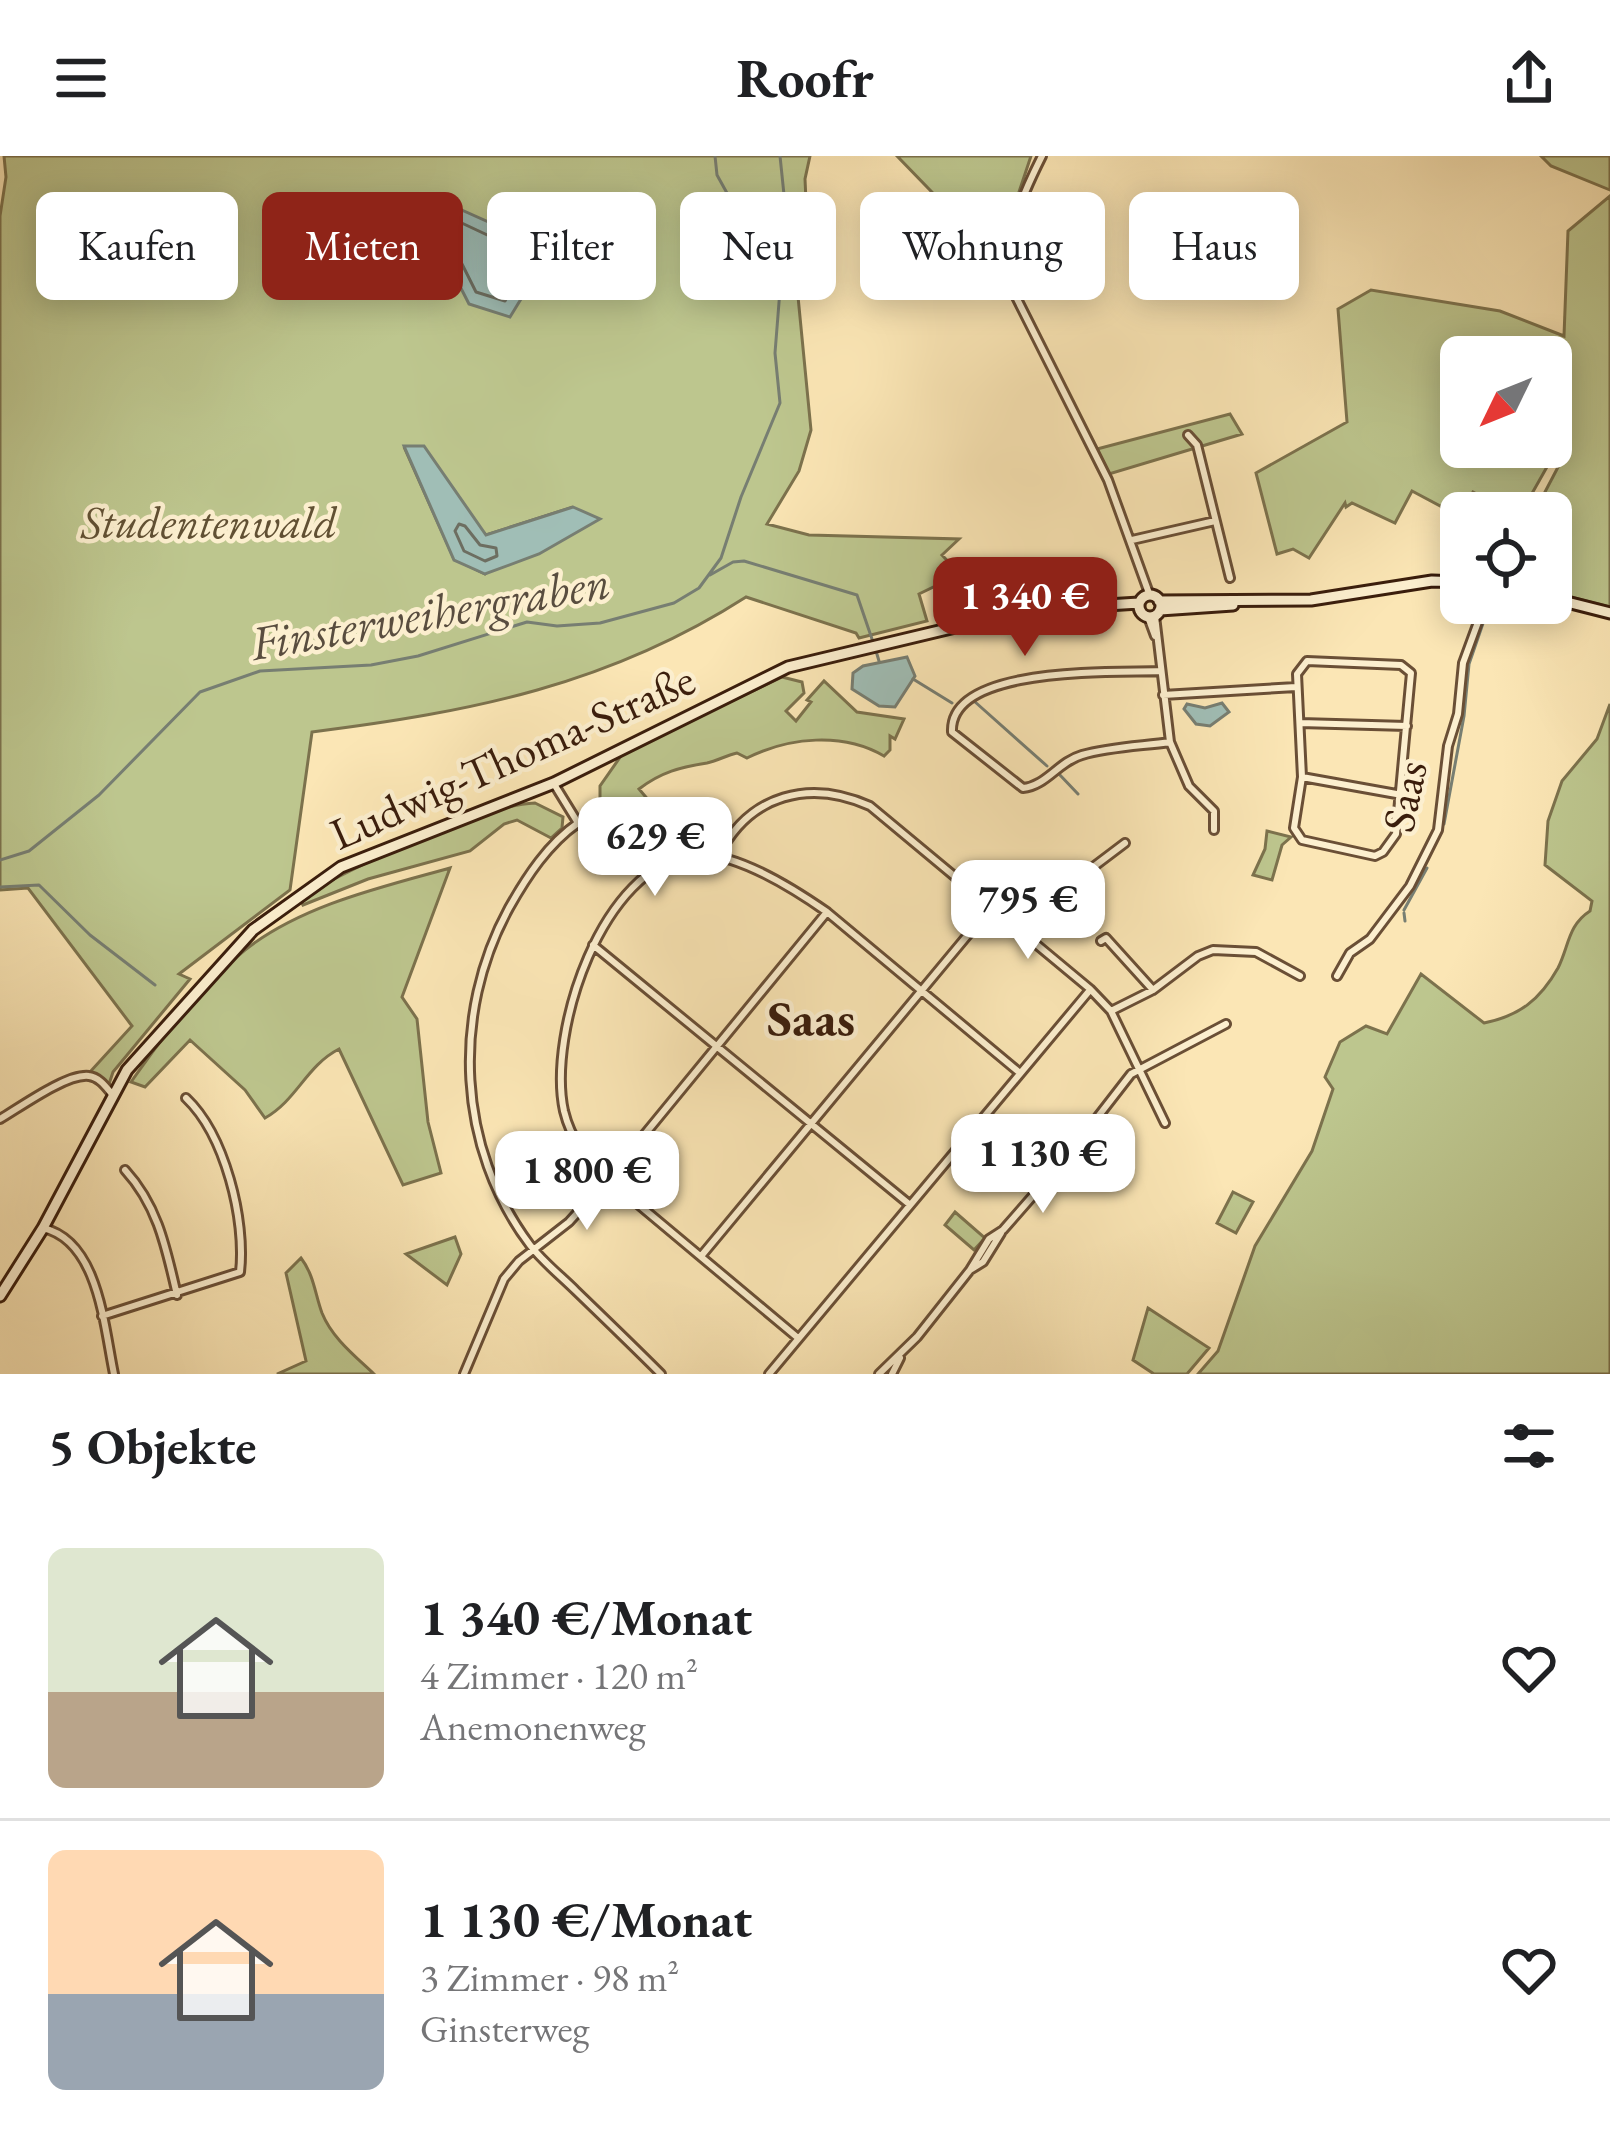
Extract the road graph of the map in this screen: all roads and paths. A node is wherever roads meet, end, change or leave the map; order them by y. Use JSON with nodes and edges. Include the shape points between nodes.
{"nodes":[{"id":1,"x":1042,"y":156,"type":"edge"},
{"id":2,"x":1188,"y":435,"type":"dead end"},
{"id":3,"x":1215,"y":520,"type":"junction"},
{"id":4,"x":1132,"y":540,"type":"junction"},
{"id":5,"x":1230,"y":578,"type":"dead end"},
{"id":6,"x":1440,"y":581,"type":"edge"},
{"id":7,"x":1572,"y":604,"type":"edge"},
{"id":8,"x":1150,"y":608,"type":"junction"},
{"id":9,"x":1610,"y":614,"type":"edge"},
{"id":10,"x":1477,"y":624,"type":"edge"},
{"id":11,"x":1160,"y":671,"type":"junction"},
{"id":12,"x":1296,"y":687,"type":"junction"},
{"id":13,"x":1163,"y":694,"type":"junction"},
{"id":14,"x":1300,"y":723,"type":"junction"},
{"id":15,"x":1408,"y":725,"type":"junction"},
{"id":16,"x":1170,"y":742,"type":"junction"},
{"id":17,"x":1302,"y":777,"type":"junction"},
{"id":18,"x":554,"y":783,"type":"junction"},
{"id":19,"x":1402,"y":795,"type":"junction"},
{"id":20,"x":578,"y":823,"type":"junction"},
{"id":21,"x":1214,"y":830,"type":"dead end"},
{"id":22,"x":1125,"y":843,"type":"dead end"},
{"id":23,"x":719,"y":855,"type":"junction"},
{"id":24,"x":649,"y":876,"type":"junction"},
{"id":25,"x":992,"y":905,"type":"junction"},
{"id":26,"x":826,"y":912,"type":"junction"},
{"id":27,"x":1025,"y":932,"type":"junction"},
{"id":28,"x":1101,"y":941,"type":"dead end"},
{"id":29,"x":593,"y":944,"type":"junction"},
{"id":30,"x":1300,"y":976,"type":"dead end"},
{"id":31,"x":1337,"y":976,"type":"dead end"},
{"id":32,"x":1090,"y":988,"type":"junction"},
{"id":33,"x":923,"y":989,"type":"junction"},
{"id":34,"x":1154,"y":990,"type":"junction"},
{"id":35,"x":1111,"y":1011,"type":"junction"},
{"id":36,"x":1226,"y":1024,"type":"dead end"},
{"id":37,"x":717,"y":1045,"type":"junction"},
{"id":38,"x":1139,"y":1067,"type":"junction"},
{"id":39,"x":1020,"y":1073,"type":"junction"},
{"id":40,"x":112,"y":1094,"type":"junction"},
{"id":41,"x":187,"y":1098,"type":"dead end"},
{"id":42,"x":0,"y":1119,"type":"edge"},
{"id":43,"x":1165,"y":1123,"type":"dead end"},
{"id":44,"x":812,"y":1124,"type":"junction"},
{"id":45,"x":125,"y":1170,"type":"dead end"},
{"id":46,"x":608,"y":1179,"type":"junction"},
{"id":47,"x":909,"y":1204,"type":"junction"},
{"id":48,"x":43,"y":1228,"type":"junction"},
{"id":49,"x":532,"y":1248,"type":"junction"},
{"id":50,"x":702,"y":1255,"type":"junction"},
{"id":51,"x":177,"y":1295,"type":"junction"},
{"id":52,"x":0,"y":1296,"type":"edge"},
{"id":53,"x":102,"y":1316,"type":"junction"},
{"id":54,"x":798,"y":1339,"type":"junction"},
{"id":55,"x":902,"y":1355,"type":"junction"},
{"id":56,"x":114,"y":1374,"type":"edge"},
{"id":57,"x":464,"y":1374,"type":"edge"},
{"id":58,"x":661,"y":1374,"type":"edge"},
{"id":59,"x":769,"y":1374,"type":"edge"},
{"id":60,"x":879,"y":1374,"type":"edge"},
{"id":61,"x":892,"y":1374,"type":"edge"}],
"edges":[{"from":1,"to":4,"type":"street","via":[[1012,223],[1011,287]]},
{"from":2,"to":3,"type":"street"},
{"from":3,"to":4,"type":"street"},
{"from":3,"to":5,"type":"street"},
{"from":4,"to":8,"type":"street"},
{"from":6,"to":8,"type":"street","name":"Ludwig-Thoma-Straße","via":[[1311,600]]},
{"from":7,"to":9,"type":"street"},
{"from":8,"to":11,"type":"street"},
{"from":8,"to":18,"type":"street","name":"Ludwig-Thoma-Straße","via":[[1027,610],[788,667]]},
{"from":10,"to":31,"type":"street","name":"Saas","via":[[1462,663],[1438,830],[1410,886]]},
{"from":11,"to":13,"type":"street"},
{"from":11,"to":16,"type":"street","via":[[1006,682],[965,700],[952,732],[1023,788],[1078,756]]},
{"from":12,"to":13,"type":"street"},
{"from":12,"to":14,"type":"street"},
{"from":12,"to":15,"type":"street","via":[[1307,661],[1401,665],[1412,678]]},
{"from":13,"to":16,"type":"street"},
{"from":14,"to":15,"type":"street"},
{"from":14,"to":17,"type":"street"},
{"from":15,"to":19,"type":"street"},
{"from":16,"to":21,"type":"street","via":[[1189,786],[1214,811]]},
{"from":17,"to":19,"type":"street"},
{"from":17,"to":19,"type":"street","via":[[1299,838],[1375,856],[1396,833]]},
{"from":18,"to":20,"type":"street"},
{"from":18,"to":40,"type":"street","name":"Ludwig-Thoma-Straße","via":[[367,855],[291,902],[210,974]]},
{"from":20,"to":24,"type":"street"},
{"from":20,"to":49,"type":"street","via":[[535,866],[499,926],[470,1028],[473,1112],[485,1158]]},
{"from":22,"to":27,"type":"street"},
{"from":23,"to":24,"type":"street","via":[[676,858]]},
{"from":23,"to":25,"type":"street","via":[[732,832],[769,805],[830,791],[870,806]]},
{"from":23,"to":26,"type":"street"},
{"from":24,"to":29,"type":"street"},
{"from":25,"to":27,"type":"street"},
{"from":25,"to":33,"type":"street"},
{"from":26,"to":33,"type":"street"},
{"from":26,"to":37,"type":"street"},
{"from":27,"to":32,"type":"street"},
{"from":28,"to":34,"type":"street"},
{"from":29,"to":37,"type":"street"},
{"from":29,"to":46,"type":"street","via":[[567,1020],[561,1079],[572,1136]]},
{"from":30,"to":34,"type":"street","via":[[1231,948],[1196,952]]},
{"from":32,"to":35,"type":"street"},
{"from":32,"to":39,"type":"street"},
{"from":33,"to":39,"type":"street"},
{"from":33,"to":44,"type":"street"},
{"from":34,"to":35,"type":"street"},
{"from":35,"to":38,"type":"street"},
{"from":36,"to":38,"type":"street"},
{"from":37,"to":44,"type":"street"},
{"from":37,"to":46,"type":"street"},
{"from":38,"to":43,"type":"street"},
{"from":38,"to":55,"type":"street"},
{"from":39,"to":47,"type":"street"},
{"from":40,"to":42,"type":"street","via":[[84,1076]]},
{"from":40,"to":48,"type":"street","name":"Ludwig-Thoma-Straße"},
{"from":41,"to":51,"type":"street","via":[[211,1128],[224,1163],[240,1272]]},
{"from":44,"to":47,"type":"street"},
{"from":44,"to":50,"type":"street"},
{"from":45,"to":51,"type":"street","via":[[160,1222]]},
{"from":46,"to":49,"type":"street"},
{"from":46,"to":50,"type":"street"},
{"from":47,"to":54,"type":"street"},
{"from":48,"to":52,"type":"street","name":"Ludwig-Thoma-Straße"},
{"from":48,"to":53,"type":"street","via":[[70,1239]]},
{"from":49,"to":57,"type":"street","via":[[504,1279]]},
{"from":49,"to":58,"type":"street"},
{"from":50,"to":54,"type":"street"},
{"from":51,"to":53,"type":"street"},
{"from":53,"to":56,"type":"street"},
{"from":54,"to":59,"type":"street"},
{"from":55,"to":60,"type":"street"},
{"from":55,"to":61,"type":"street"}]}
